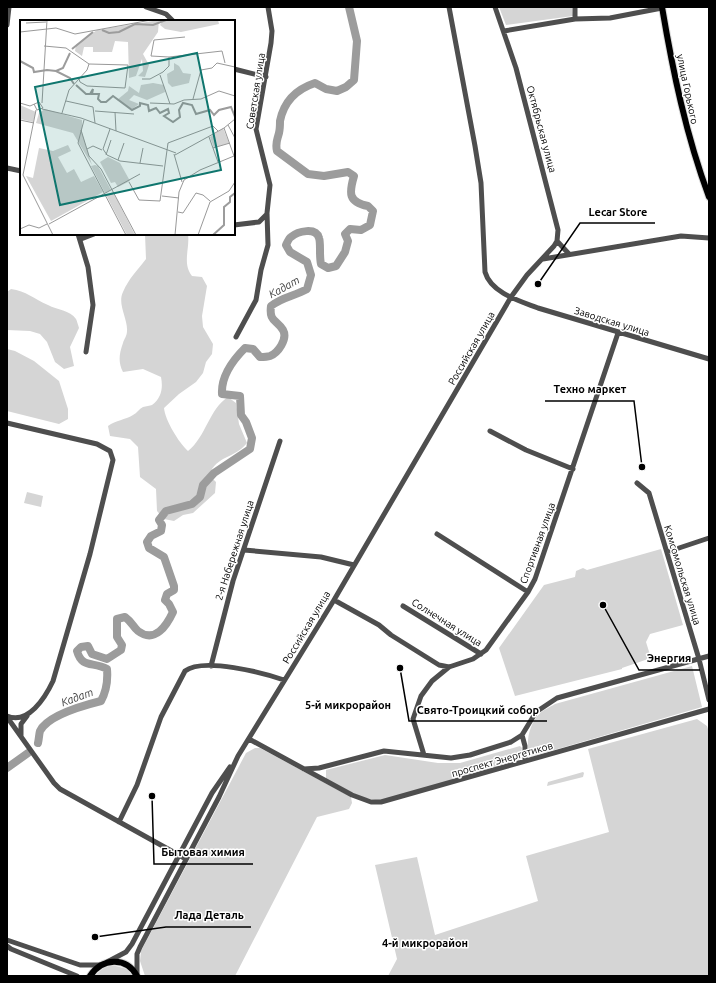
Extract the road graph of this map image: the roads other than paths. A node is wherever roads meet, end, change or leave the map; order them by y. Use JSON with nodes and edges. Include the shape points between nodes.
{"nodes":[{"id":1,"x":9,"y":7,"type":"edge"},
{"id":2,"x":146,"y":7,"type":"edge"},
{"id":3,"x":268,"y":7,"type":"edge"},
{"id":4,"x":449,"y":7,"type":"edge"},
{"id":5,"x":495,"y":7,"type":"edge"},
{"id":6,"x":575,"y":7,"type":"edge"},
{"id":7,"x":662,"y":7,"type":"edge"},
{"id":8,"x":575,"y":19,"type":"junction"},
{"id":9,"x":172,"y":20,"type":"edge"},
{"id":10,"x":7,"y":25,"type":"edge"},
{"id":11,"x":504,"y":31,"type":"junction"},
{"id":12,"x":235,"y":69,"type":"edge"},
{"id":13,"x":266,"y":77,"type":"junction"},
{"id":14,"x":7,"y":168,"type":"edge"},
{"id":15,"x":20,"y":171,"type":"edge"},
{"id":16,"x":709,"y":197,"type":"edge"},
{"id":17,"x":267,"y":213,"type":"junction"},
{"id":18,"x":235,"y":225,"type":"edge"},
{"id":19,"x":80,"y":237,"type":"edge"},
{"id":20,"x":709,"y":238,"type":"edge"},
{"id":21,"x":557,"y":241,"type":"junction"},
{"id":22,"x":569,"y":254,"type":"junction"},
{"id":23,"x":542,"y":259,"type":"junction"},
{"id":24,"x":511,"y":297,"type":"junction"},
{"id":25,"x":618,"y":333,"type":"junction"},
{"id":26,"x":236,"y":337,"type":"dead end"},
{"id":27,"x":86,"y":352,"type":"dead end"},
{"id":28,"x":709,"y":359,"type":"edge"},
{"id":29,"x":7,"y":422,"type":"edge"},
{"id":30,"x":490,"y":431,"type":"dead end"},
{"id":31,"x":280,"y":440,"type":"dead end"},
{"id":32,"x":573,"y":469,"type":"junction"},
{"id":33,"x":637,"y":483,"type":"dead end"},
{"id":34,"x":437,"y":534,"type":"dead end"},
{"id":35,"x":709,"y":538,"type":"edge"},
{"id":36,"x":244,"y":550,"type":"junction"},
{"id":37,"x":667,"y":552,"type":"junction"},
{"id":38,"x":354,"y":565,"type":"junction"},
{"id":39,"x":528,"y":592,"type":"junction"},
{"id":40,"x":334,"y":600,"type":"junction"},
{"id":41,"x":403,"y":606,"type":"dead end"},
{"id":42,"x":481,"y":654,"type":"junction"},
{"id":43,"x":709,"y":656,"type":"edge"},
{"id":44,"x":699,"y":659,"type":"junction"},
{"id":45,"x":211,"y":666,"type":"junction"},
{"id":46,"x":449,"y":667,"type":"junction"},
{"id":47,"x":284,"y":680,"type":"junction"},
{"id":48,"x":709,"y":700,"type":"edge"},
{"id":49,"x":709,"y":709,"type":"edge"},
{"id":50,"x":7,"y":716,"type":"edge"},
{"id":51,"x":27,"y":716,"type":"junction"},
{"id":52,"x":522,"y":735,"type":"junction"},
{"id":53,"x":22,"y":736,"type":"junction"},
{"id":54,"x":249,"y":739,"type":"junction"},
{"id":55,"x":424,"y":755,"type":"junction"},
{"id":56,"x":238,"y":756,"type":"junction"},
{"id":57,"x":525,"y":761,"type":"junction"},
{"id":58,"x":325,"y":766,"type":"junction"},
{"id":59,"x":304,"y":769,"type":"junction"},
{"id":60,"x":324,"y":780,"type":"junction"},
{"id":61,"x":119,"y":822,"type":"junction"},
{"id":62,"x":178,"y":856,"type":"junction"},
{"id":63,"x":186,"y":859,"type":"junction"},
{"id":64,"x":7,"y":940,"type":"edge"},
{"id":65,"x":7,"y":946,"type":"edge"},
{"id":66,"x":107,"y":962,"type":"junction"},
{"id":67,"x":100,"y":965,"type":"junction"},
{"id":68,"x":137,"y":975,"type":"edge"},
{"id":69,"x":77,"y":976,"type":"edge"},
{"id":70,"x":90,"y":976,"type":"edge"}],
"edges":[{"from":1,"to":10,"type":"street"},
{"from":2,"to":9,"type":"street","via":[[166,14]]},
{"from":3,"to":13,"type":"street","name":"Советская улица","via":[[272,31]]},
{"from":4,"to":24,"type":"street","via":[[480,176],[485,272],[492,285]]},
{"from":5,"to":11,"type":"street","name":"Октябрьская улица"},
{"from":6,"to":8,"type":"street"},
{"from":7,"to":8,"type":"street","via":[[610,18]]},
{"from":7,"to":16,"type":"main road","name":"улица Горького","via":[[685,123]]},
{"from":8,"to":11,"type":"street"},
{"from":11,"to":21,"type":"street","name":"Октябрьская улица","via":[[558,230]]},
{"from":12,"to":13,"type":"street"},
{"from":13,"to":17,"type":"street","name":"Советская улица","via":[[256,129],[269,178]]},
{"from":14,"to":15,"type":"street"},
{"from":17,"to":18,"type":"street","via":[[259,222]]},
{"from":17,"to":26,"type":"street","name":"Советская улица","via":[[268,245],[259,289],[256,300]]},
{"from":19,"to":27,"type":"street","via":[[88,267],[93,305]]},
{"from":20,"to":22,"type":"street","via":[[681,236]]},
{"from":21,"to":22,"type":"street"},
{"from":21,"to":23,"type":"street","name":"Российская улица"},
{"from":22,"to":23,"type":"street"},
{"from":23,"to":24,"type":"street","name":"Российская улица","via":[[526,275]]},
{"from":24,"to":25,"type":"street","name":"Заводская улица"},
{"from":24,"to":38,"type":"street","name":"Российская улица"},
{"from":25,"to":28,"type":"street","name":"Заводская улица"},
{"from":25,"to":32,"type":"street","name":"Спортивная улица"},
{"from":29,"to":51,"type":"street","via":[[97,444],[110,451],[113,460],[57,671],[47,693]]},
{"from":30,"to":32,"type":"street","via":[[526,450]]},
{"from":31,"to":36,"type":"street","name":"2-я Набережная улица"},
{"from":32,"to":39,"type":"street","name":"Спортивная улица","via":[[535,579]]},
{"from":33,"to":37,"type":"street","name":"Комсомольская улица","via":[[649,493]]},
{"from":34,"to":39,"type":"street"},
{"from":35,"to":37,"type":"street"},
{"from":36,"to":38,"type":"street","via":[[321,557]]},
{"from":36,"to":45,"type":"street","name":"2-я Набережная улица","via":[[224,610]]},
{"from":37,"to":44,"type":"street","name":"Комсомольская улица"},
{"from":38,"to":40,"type":"street","name":"Российская улица"},
{"from":39,"to":42,"type":"street","name":"Спортивная улица","via":[[491,645]]},
{"from":40,"to":46,"type":"street","via":[[379,625],[390,635],[439,665]]},
{"from":40,"to":47,"type":"street","name":"Российская улица"},
{"from":41,"to":42,"type":"street","name":"Солнечная улица"},
{"from":42,"to":46,"type":"street","name":"Спортивная улица"},
{"from":43,"to":44,"type":"street","name":"проспект Энергетиков"},
{"from":44,"to":48,"type":"street","name":"Комсомольская улица"},
{"from":44,"to":52,"type":"street","name":"проспект Энергетиков","via":[[557,698],[536,712]]},
{"from":45,"to":47,"type":"street","via":[[258,671]]},
{"from":45,"to":61,"type":"street","via":[[191,667],[180,678],[161,717],[137,785]]},
{"from":46,"to":55,"type":"street","name":"Спортивная улица","via":[[432,681],[421,696],[413,719]]},
{"from":47,"to":54,"type":"street","name":"Российская улица"},
{"from":49,"to":57,"type":"street","name":"проспект Энергетиков"},
{"from":50,"to":51,"type":"street","via":[[18,719]]},
{"from":50,"to":53,"type":"street"},
{"from":51,"to":53,"type":"street","via":[[21,724]]},
{"from":52,"to":55,"type":"street","name":"проспект Энергетиков","via":[[505,745],[459,758]]},
{"from":52,"to":57,"type":"street"},
{"from":53,"to":61,"type":"street","via":[[60,789]]},
{"from":54,"to":56,"type":"street","name":"Российская улица"},
{"from":54,"to":59,"type":"street","name":"проспект Энергетиков"},
{"from":55,"to":58,"type":"street","name":"проспект Энергетиков","via":[[384,751]]},
{"from":56,"to":62,"type":"street","via":[[212,793]]},
{"from":56,"to":63,"type":"street","name":"Российская улица"},
{"from":57,"to":60,"type":"street","name":"проспект Энергетиков","via":[[381,802],[362,800]]},
{"from":58,"to":59,"type":"street","name":"проспект Энергетиков"},
{"from":58,"to":60,"type":"street","via":[[322,773]]},
{"from":59,"to":60,"type":"street","name":"проспект Энергетиков"},
{"from":61,"to":62,"type":"street"},
{"from":62,"to":63,"type":"street"},
{"from":62,"to":66,"type":"street","via":[[132,944],[126,952]]},
{"from":63,"to":68,"type":"street","name":"Российская улица","via":[[137,954]]},
{"from":64,"to":67,"type":"street","via":[[80,965]]},
{"from":65,"to":69,"type":"street","via":[[11,950]]},
{"from":66,"to":67,"type":"main road"},
{"from":66,"to":68,"type":"main road","via":[[121,962]]},
{"from":67,"to":70,"type":"main road"}]}
